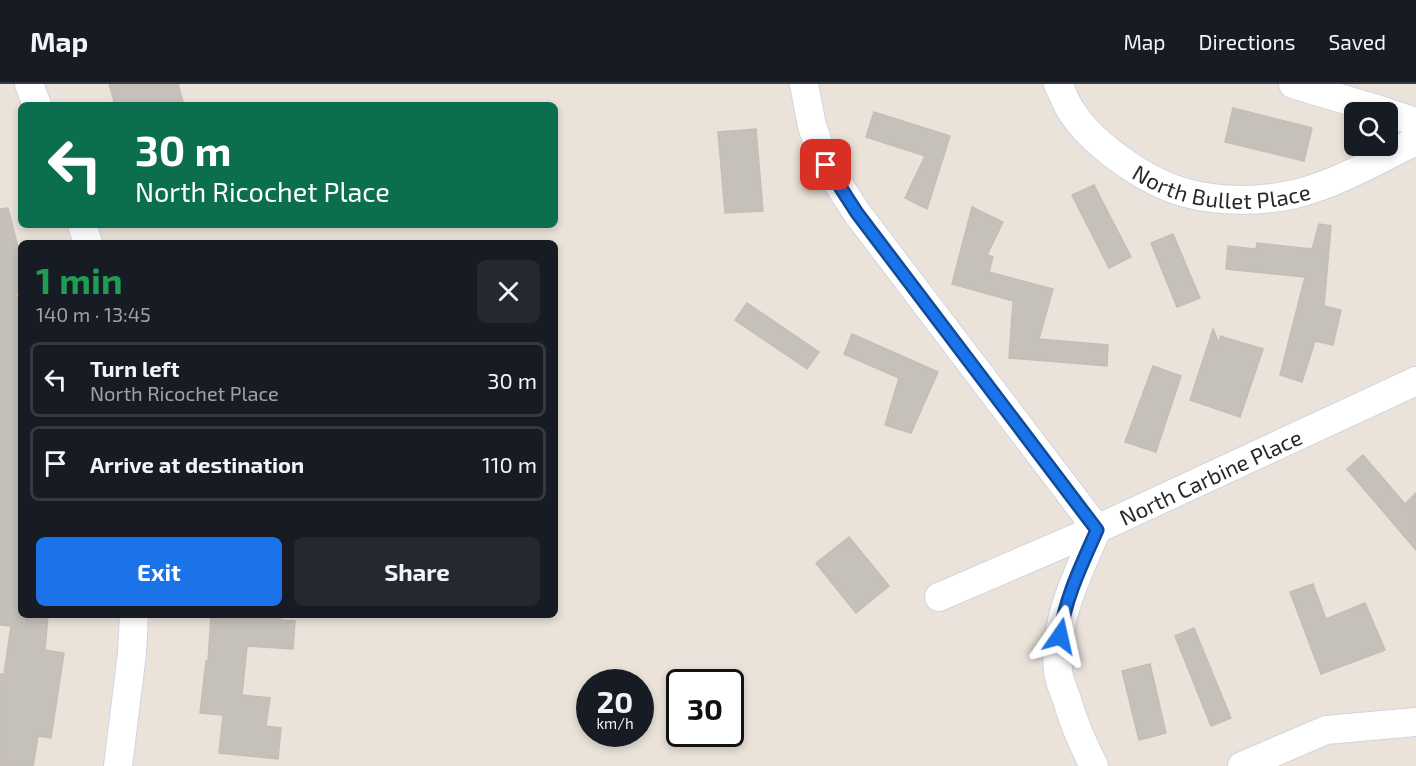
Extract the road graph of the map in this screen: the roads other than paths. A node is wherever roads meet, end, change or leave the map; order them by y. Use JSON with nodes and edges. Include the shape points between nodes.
{"nodes":[{"id":1,"x":29,"y":84,"type":"edge"},
{"id":2,"x":804,"y":84,"type":"edge"},
{"id":3,"x":1058,"y":84,"type":"edge"},
{"id":4,"x":1293,"y":84,"type":"edge"},
{"id":5,"x":36,"y":102,"type":"edge"},
{"id":6,"x":1351,"y":102,"type":"edge"},
{"id":7,"x":1398,"y":116,"type":"edge"},
{"id":8,"x":1416,"y":122,"type":"edge"},
{"id":9,"x":1416,"y":141,"type":"edge"},
{"id":10,"x":1416,"y":381,"type":"edge"},
{"id":11,"x":1097,"y":530,"type":"junction"},
{"id":12,"x":939,"y":597,"type":"dead end"},
{"id":13,"x":134,"y":618,"type":"edge"},
{"id":14,"x":1416,"y":722,"type":"edge"},
{"id":15,"x":118,"y":766,"type":"edge"},
{"id":16,"x":1094,"y":766,"type":"edge"},
{"id":17,"x":1242,"y":766,"type":"edge"}],
"edges":[{"from":1,"to":5,"type":"street"},
{"from":2,"to":11,"type":"street","via":[[812,126],[826,165],[857,213]]},
{"from":3,"to":9,"type":"street","name":"North Bullet Place","via":[[1070,110],[1113,155],[1185,192],[1222,198],[1296,194],[1338,179]]},
{"from":4,"to":6,"type":"street"},
{"from":7,"to":8,"type":"street"},
{"from":10,"to":11,"type":"street","name":"North Carbine Place"},
{"from":11,"to":12,"type":"street","name":"North Carbine Place"},
{"from":11,"to":16,"type":"street","via":[[1063,615],[1057,657],[1058,674],[1078,735]]},
{"from":13,"to":15,"type":"street"},
{"from":14,"to":17,"type":"street","via":[[1326,730]]}]}
